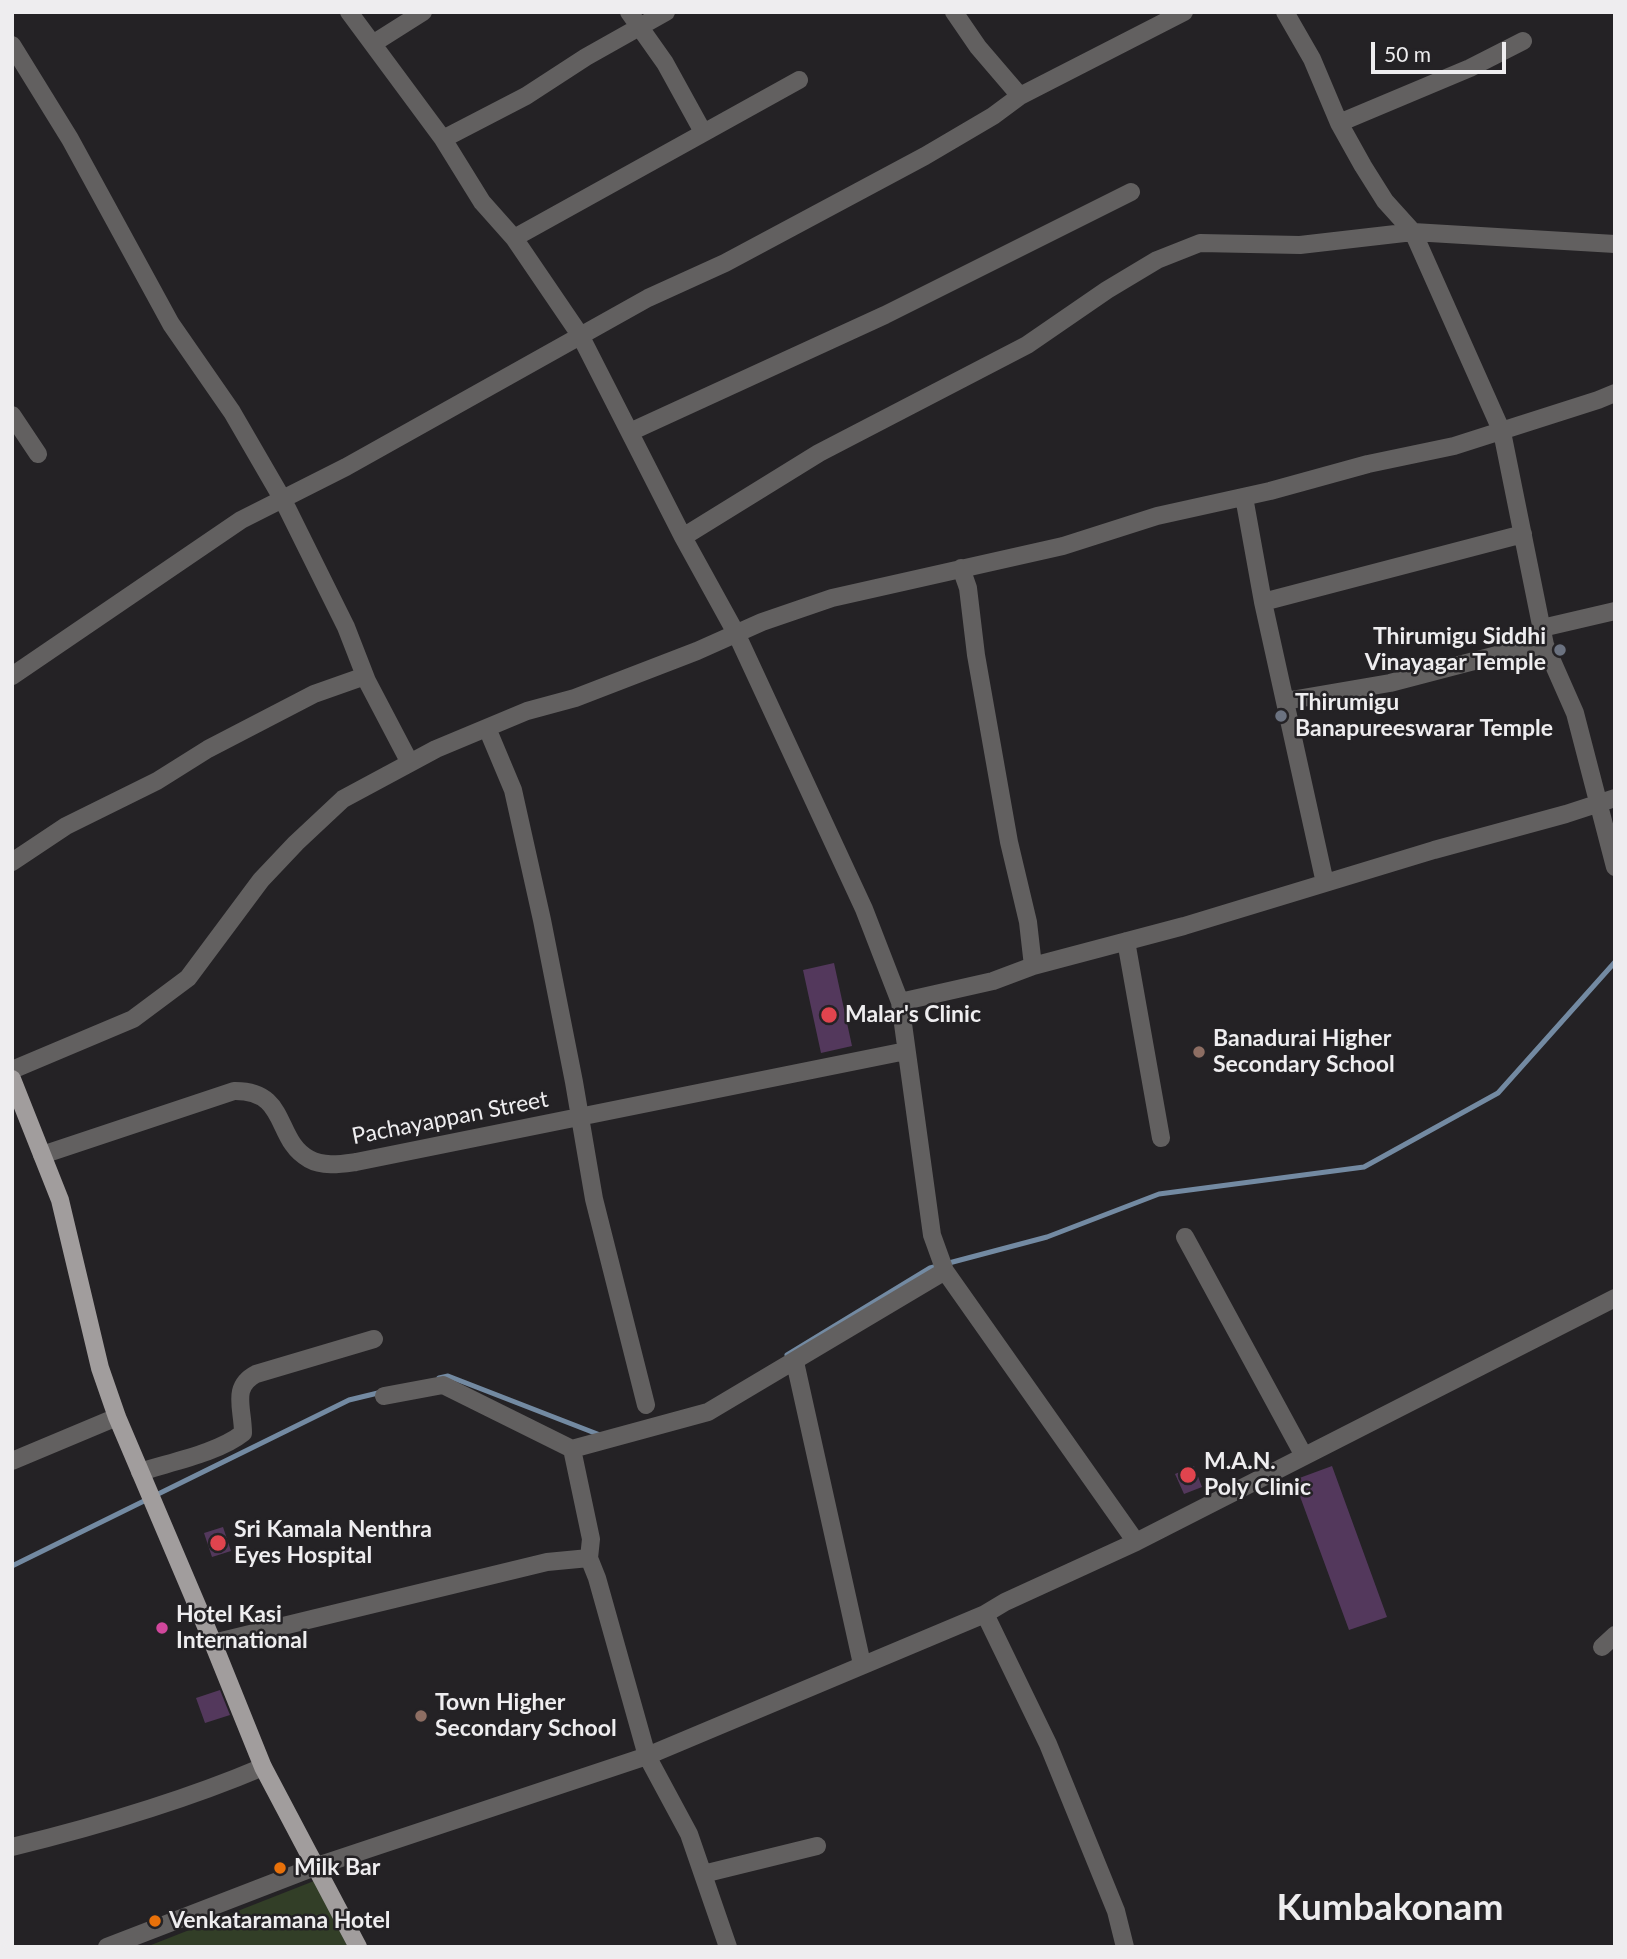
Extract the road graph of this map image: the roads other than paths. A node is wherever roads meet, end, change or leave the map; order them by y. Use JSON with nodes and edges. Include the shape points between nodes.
{"nodes":[{"id":1,"x":349,"y":12,"type":"edge"},
{"id":2,"x":423,"y":12,"type":"edge"},
{"id":3,"x":666,"y":12,"type":"edge"},
{"id":4,"x":954,"y":12,"type":"edge"},
{"id":5,"x":1184,"y":12,"type":"edge"},
{"id":6,"x":1285,"y":12,"type":"edge"},
{"id":7,"x":634,"y":20,"type":"edge"},
{"id":8,"x":1523,"y":41,"type":"dead end"},
{"id":9,"x":374,"y":43,"type":"junction"},
{"id":10,"x":12,"y":45,"type":"edge"},
{"id":11,"x":799,"y":80,"type":"dead end"},
{"id":12,"x":1013,"y":100,"type":"junction"},
{"id":13,"x":1339,"y":123,"type":"junction"},
{"id":14,"x":703,"y":132,"type":"junction"},
{"id":15,"x":443,"y":139,"type":"junction"},
{"id":16,"x":1130,"y":192,"type":"dead end"},
{"id":17,"x":1413,"y":232,"type":"junction"},
{"id":18,"x":514,"y":238,"type":"junction"},
{"id":19,"x":1615,"y":244,"type":"edge"},
{"id":20,"x":580,"y":335,"type":"junction"},
{"id":21,"x":1615,"y":393,"type":"edge"},
{"id":22,"x":12,"y":415,"type":"edge"},
{"id":23,"x":630,"y":432,"type":"junction"},
{"id":24,"x":1502,"y":432,"type":"junction"},
{"id":25,"x":38,"y":454,"type":"dead end"},
{"id":26,"x":1244,"y":497,"type":"junction"},
{"id":27,"x":283,"y":500,"type":"junction"},
{"id":28,"x":1523,"y":534,"type":"junction"},
{"id":29,"x":683,"y":537,"type":"junction"},
{"id":30,"x":961,"y":568,"type":"junction"},
{"id":31,"x":1263,"y":602,"type":"junction"},
{"id":32,"x":1615,"y":611,"type":"edge"},
{"id":33,"x":737,"y":635,"type":"junction"},
{"id":34,"x":1543,"y":636,"type":"junction"},
{"id":35,"x":12,"y":676,"type":"edge"},
{"id":36,"x":365,"y":676,"type":"junction"},
{"id":37,"x":1285,"y":701,"type":"junction"},
{"id":38,"x":487,"y":728,"type":"junction"},
{"id":39,"x":410,"y":763,"type":"junction"},
{"id":40,"x":1606,"y":800,"type":"edge"},
{"id":41,"x":12,"y":862,"type":"edge"},
{"id":42,"x":1615,"y":867,"type":"edge"},
{"id":43,"x":1325,"y":883,"type":"junction"},
{"id":44,"x":1126,"y":941,"type":"junction"},
{"id":45,"x":1033,"y":965,"type":"junction"},
{"id":46,"x":900,"y":1002,"type":"junction"},
{"id":47,"x":906,"y":1051,"type":"junction"},
{"id":48,"x":13,"y":1080,"type":"edge"},
{"id":49,"x":579,"y":1119,"type":"junction"},
{"id":50,"x":1161,"y":1138,"type":"dead end"},
{"id":51,"x":42,"y":1155,"type":"junction"},
{"id":52,"x":1185,"y":1237,"type":"dead end"},
{"id":53,"x":945,"y":1271,"type":"junction"},
{"id":54,"x":1615,"y":1298,"type":"edge"},
{"id":55,"x":374,"y":1339,"type":"dead end"},
{"id":56,"x":795,"y":1362,"type":"junction"},
{"id":57,"x":384,"y":1396,"type":"dead end"},
{"id":58,"x":646,"y":1405,"type":"dead end"},
{"id":59,"x":117,"y":1417,"type":"junction"},
{"id":60,"x":572,"y":1449,"type":"junction"},
{"id":61,"x":1304,"y":1457,"type":"junction"},
{"id":62,"x":12,"y":1461,"type":"edge"},
{"id":63,"x":144,"y":1480,"type":"junction"},
{"id":64,"x":1136,"y":1542,"type":"junction"},
{"id":65,"x":589,"y":1558,"type":"junction"},
{"id":66,"x":985,"y":1614,"type":"junction"},
{"id":67,"x":214,"y":1643,"type":"junction"},
{"id":68,"x":862,"y":1664,"type":"junction"},
{"id":69,"x":647,"y":1756,"type":"junction"},
{"id":70,"x":263,"y":1767,"type":"junction"},
{"id":71,"x":817,"y":1846,"type":"dead end"},
{"id":72,"x":12,"y":1847,"type":"edge"},
{"id":73,"x":317,"y":1866,"type":"junction"},
{"id":74,"x":703,"y":1874,"type":"junction"},
{"id":75,"x":107,"y":1947,"type":"edge"},
{"id":76,"x":358,"y":1947,"type":"edge"},
{"id":77,"x":728,"y":1947,"type":"edge"},
{"id":78,"x":1125,"y":1947,"type":"edge"}],
"edges":[{"from":1,"to":9,"type":"street"},
{"from":2,"to":9,"type":"street"},
{"from":3,"to":7,"type":"street"},
{"from":4,"to":12,"type":"street"},
{"from":5,"to":12,"type":"street"},
{"from":6,"to":13,"type":"street","via":[[1312,59]]},
{"from":7,"to":14,"type":"street"},
{"from":7,"to":15,"type":"street","via":[[526,96]]},
{"from":8,"to":13,"type":"street"},
{"from":9,"to":15,"type":"street"},
{"from":10,"to":27,"type":"street","via":[[70,139],[171,324],[232,412]]},
{"from":11,"to":14,"type":"street"},
{"from":12,"to":20,"type":"street","via":[[925,156]]},
{"from":13,"to":17,"type":"street","via":[[1385,201]]},
{"from":14,"to":18,"type":"street"},
{"from":15,"to":18,"type":"street","via":[[482,202]]},
{"from":16,"to":23,"type":"street","via":[[885,315]]},
{"from":17,"to":19,"type":"street"},
{"from":17,"to":24,"type":"street"},
{"from":17,"to":29,"type":"street","via":[[1300,245],[1200,243],[1157,260],[1027,345],[819,453]]},
{"from":18,"to":20,"type":"street"},
{"from":20,"to":23,"type":"street"},
{"from":20,"to":27,"type":"street"},
{"from":21,"to":24,"type":"street"},
{"from":22,"to":25,"type":"street"},
{"from":23,"to":29,"type":"street"},
{"from":24,"to":26,"type":"street"},
{"from":24,"to":28,"type":"street"},
{"from":26,"to":30,"type":"street"},
{"from":26,"to":31,"type":"street"},
{"from":27,"to":35,"type":"street","via":[[241,520]]},
{"from":27,"to":36,"type":"street"},
{"from":28,"to":31,"type":"street"},
{"from":28,"to":34,"type":"street"},
{"from":29,"to":33,"type":"street"},
{"from":30,"to":33,"type":"street","via":[[832,598]]},
{"from":30,"to":45,"type":"street"},
{"from":31,"to":37,"type":"street"},
{"from":32,"to":34,"type":"street"},
{"from":33,"to":38,"type":"street"},
{"from":33,"to":46,"type":"street","via":[[864,909]]},
{"from":34,"to":37,"type":"street","via":[[1497,655],[1390,683]]},
{"from":34,"to":40,"type":"street"},
{"from":36,"to":39,"type":"street"},
{"from":36,"to":41,"type":"street","via":[[314,694],[208,749],[157,781],[66,826]]},
{"from":37,"to":43,"type":"street"},
{"from":38,"to":39,"type":"street"},
{"from":38,"to":49,"type":"street","via":[[513,790]]},
{"from":39,"to":48,"type":"street","via":[[343,799],[296,843],[261,880],[188,978],[133,1019]]},
{"from":40,"to":42,"type":"street"},
{"from":40,"to":43,"type":"street"},
{"from":43,"to":44,"type":"street"},
{"from":44,"to":45,"type":"street"},
{"from":44,"to":50,"type":"street"},
{"from":45,"to":46,"type":"street","via":[[993,981]]},
{"from":46,"to":47,"type":"street"},
{"from":47,"to":49,"type":"street","name":"Pachayappan Street"},
{"from":47,"to":53,"type":"street","via":[[932,1235]]},
{"from":48,"to":51,"type":"main road"},
{"from":49,"to":51,"type":"street","name":"Pachayappan Street","via":[[330,1165],[298,1151],[265,1098],[234,1091]]},
{"from":49,"to":58,"type":"street","via":[[594,1199]]},
{"from":51,"to":59,"type":"main road","via":[[60,1200],[100,1368]]},
{"from":52,"to":61,"type":"street"},
{"from":53,"to":56,"type":"street"},
{"from":53,"to":64,"type":"street"},
{"from":54,"to":61,"type":"street"},
{"from":55,"to":63,"type":"street","via":[[246,1379],[240,1389],[243,1433]]},
{"from":56,"to":60,"type":"street","via":[[708,1412]]},
{"from":56,"to":68,"type":"street"},
{"from":57,"to":60,"type":"street","via":[[443,1385]]},
{"from":59,"to":62,"type":"street"},
{"from":59,"to":63,"type":"main road"},
{"from":60,"to":65,"type":"street","via":[[591,1539]]},
{"from":61,"to":64,"type":"street"},
{"from":63,"to":67,"type":"main road"},
{"from":64,"to":66,"type":"street"},
{"from":65,"to":67,"type":"street","via":[[547,1562]]},
{"from":65,"to":69,"type":"street"},
{"from":66,"to":68,"type":"street"},
{"from":66,"to":78,"type":"street","via":[[1048,1744]]},
{"from":67,"to":70,"type":"main road"},
{"from":68,"to":69,"type":"street"},
{"from":69,"to":73,"type":"street"},
{"from":69,"to":74,"type":"street","via":[[689,1834]]},
{"from":70,"to":72,"type":"street","via":[[206,1791]]},
{"from":70,"to":73,"type":"main road"},
{"from":71,"to":74,"type":"street"},
{"from":73,"to":75,"type":"street"},
{"from":73,"to":76,"type":"main road"},
{"from":74,"to":77,"type":"street"}]}
